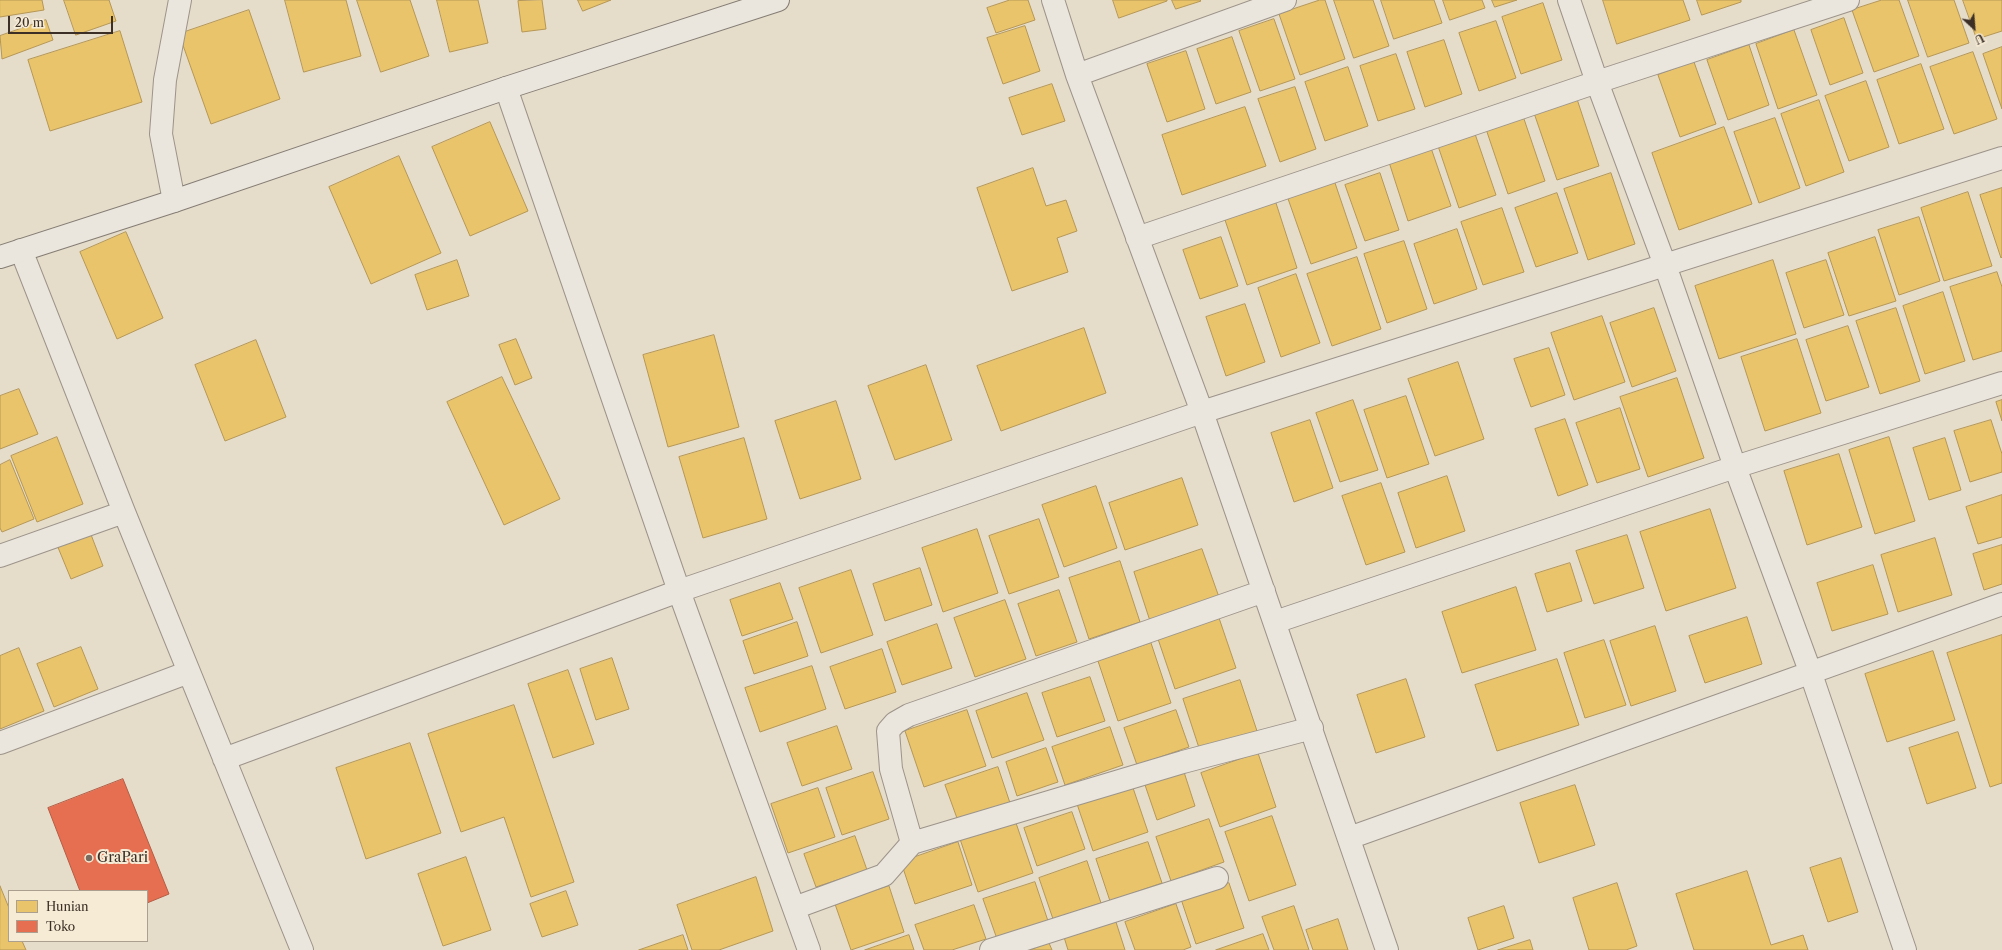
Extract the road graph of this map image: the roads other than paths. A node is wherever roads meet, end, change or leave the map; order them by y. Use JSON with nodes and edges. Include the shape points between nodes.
{"nodes":[{"id":1,"x":180,"y":0,"type":"edge"},
{"id":2,"x":778,"y":0,"type":"edge"},
{"id":3,"x":1053,"y":0,"type":"edge"},
{"id":4,"x":1285,"y":0,"type":"edge"},
{"id":5,"x":1569,"y":0,"type":"edge"},
{"id":6,"x":1848,"y":0,"type":"edge"},
{"id":7,"x":1077,"y":75,"type":"junction"},
{"id":8,"x":1597,"y":82,"type":"junction"},
{"id":9,"x":506,"y":88,"type":"junction"},
{"id":10,"x":2002,"y":158,"type":"edge"},
{"id":11,"x":174,"y":201,"type":"junction"},
{"id":12,"x":1137,"y":238,"type":"junction"},
{"id":13,"x":22,"y":250,"type":"junction"},
{"id":14,"x":0,"y":257,"type":"edge"},
{"id":15,"x":1666,"y":265,"type":"junction"},
{"id":16,"x":2002,"y":383,"type":"edge"},
{"id":17,"x":1202,"y":412,"type":"junction"},
{"id":18,"x":1735,"y":467,"type":"junction"},
{"id":19,"x":124,"y":512,"type":"junction"},
{"id":20,"x":0,"y":556,"type":"edge"},
{"id":21,"x":679,"y":591,"type":"junction"},
{"id":22,"x":1264,"y":591,"type":"junction"},
{"id":23,"x":2002,"y":604,"type":"edge"},
{"id":24,"x":1275,"y":622,"type":"junction"},
{"id":25,"x":1810,"y":671,"type":"junction"},
{"id":26,"x":189,"y":672,"type":"junction"},
{"id":27,"x":1312,"y":728,"type":"junction"},
{"id":28,"x":0,"y":743,"type":"edge"},
{"id":29,"x":224,"y":759,"type":"junction"},
{"id":30,"x":1349,"y":838,"type":"junction"},
{"id":31,"x":912,"y":843,"type":"junction"},
{"id":32,"x":1217,"y":878,"type":"dead end"},
{"id":33,"x":794,"y":908,"type":"junction"},
{"id":34,"x":297,"y":949,"type":"edge"},
{"id":35,"x":808,"y":950,"type":"edge"},
{"id":36,"x":991,"y":950,"type":"edge"},
{"id":37,"x":1387,"y":950,"type":"edge"},
{"id":38,"x":1905,"y":950,"type":"edge"}],
"edges":[{"from":1,"to":11,"type":"street","via":[[165,80],[161,134]]},
{"from":2,"to":9,"type":"street"},
{"from":3,"to":7,"type":"street"},
{"from":4,"to":7,"type":"street"},
{"from":5,"to":8,"type":"street"},
{"from":6,"to":8,"type":"street"},
{"from":7,"to":12,"type":"street"},
{"from":8,"to":12,"type":"street"},
{"from":8,"to":15,"type":"street"},
{"from":9,"to":11,"type":"street"},
{"from":9,"to":21,"type":"street"},
{"from":10,"to":15,"type":"street"},
{"from":11,"to":13,"type":"street"},
{"from":12,"to":17,"type":"street"},
{"from":13,"to":14,"type":"street"},
{"from":13,"to":19,"type":"street"},
{"from":15,"to":17,"type":"street"},
{"from":15,"to":18,"type":"street"},
{"from":16,"to":18,"type":"street"},
{"from":17,"to":21,"type":"street"},
{"from":17,"to":22,"type":"street"},
{"from":18,"to":24,"type":"street"},
{"from":18,"to":25,"type":"street"},
{"from":19,"to":20,"type":"street"},
{"from":19,"to":26,"type":"street"},
{"from":21,"to":29,"type":"street"},
{"from":21,"to":33,"type":"street"},
{"from":22,"to":24,"type":"street"},
{"from":22,"to":31,"type":"street","via":[[1003,681],[909,715],[895,723],[888,731],[891,769]]},
{"from":23,"to":25,"type":"street"},
{"from":24,"to":27,"type":"street"},
{"from":25,"to":30,"type":"street"},
{"from":25,"to":38,"type":"street"},
{"from":26,"to":28,"type":"street"},
{"from":26,"to":29,"type":"street"},
{"from":27,"to":30,"type":"street"},
{"from":27,"to":31,"type":"street","via":[[1184,762]]},
{"from":29,"to":34,"type":"street"},
{"from":30,"to":37,"type":"street"},
{"from":31,"to":33,"type":"street","via":[[884,875]]},
{"from":32,"to":36,"type":"street"},
{"from":33,"to":35,"type":"street"}]}
